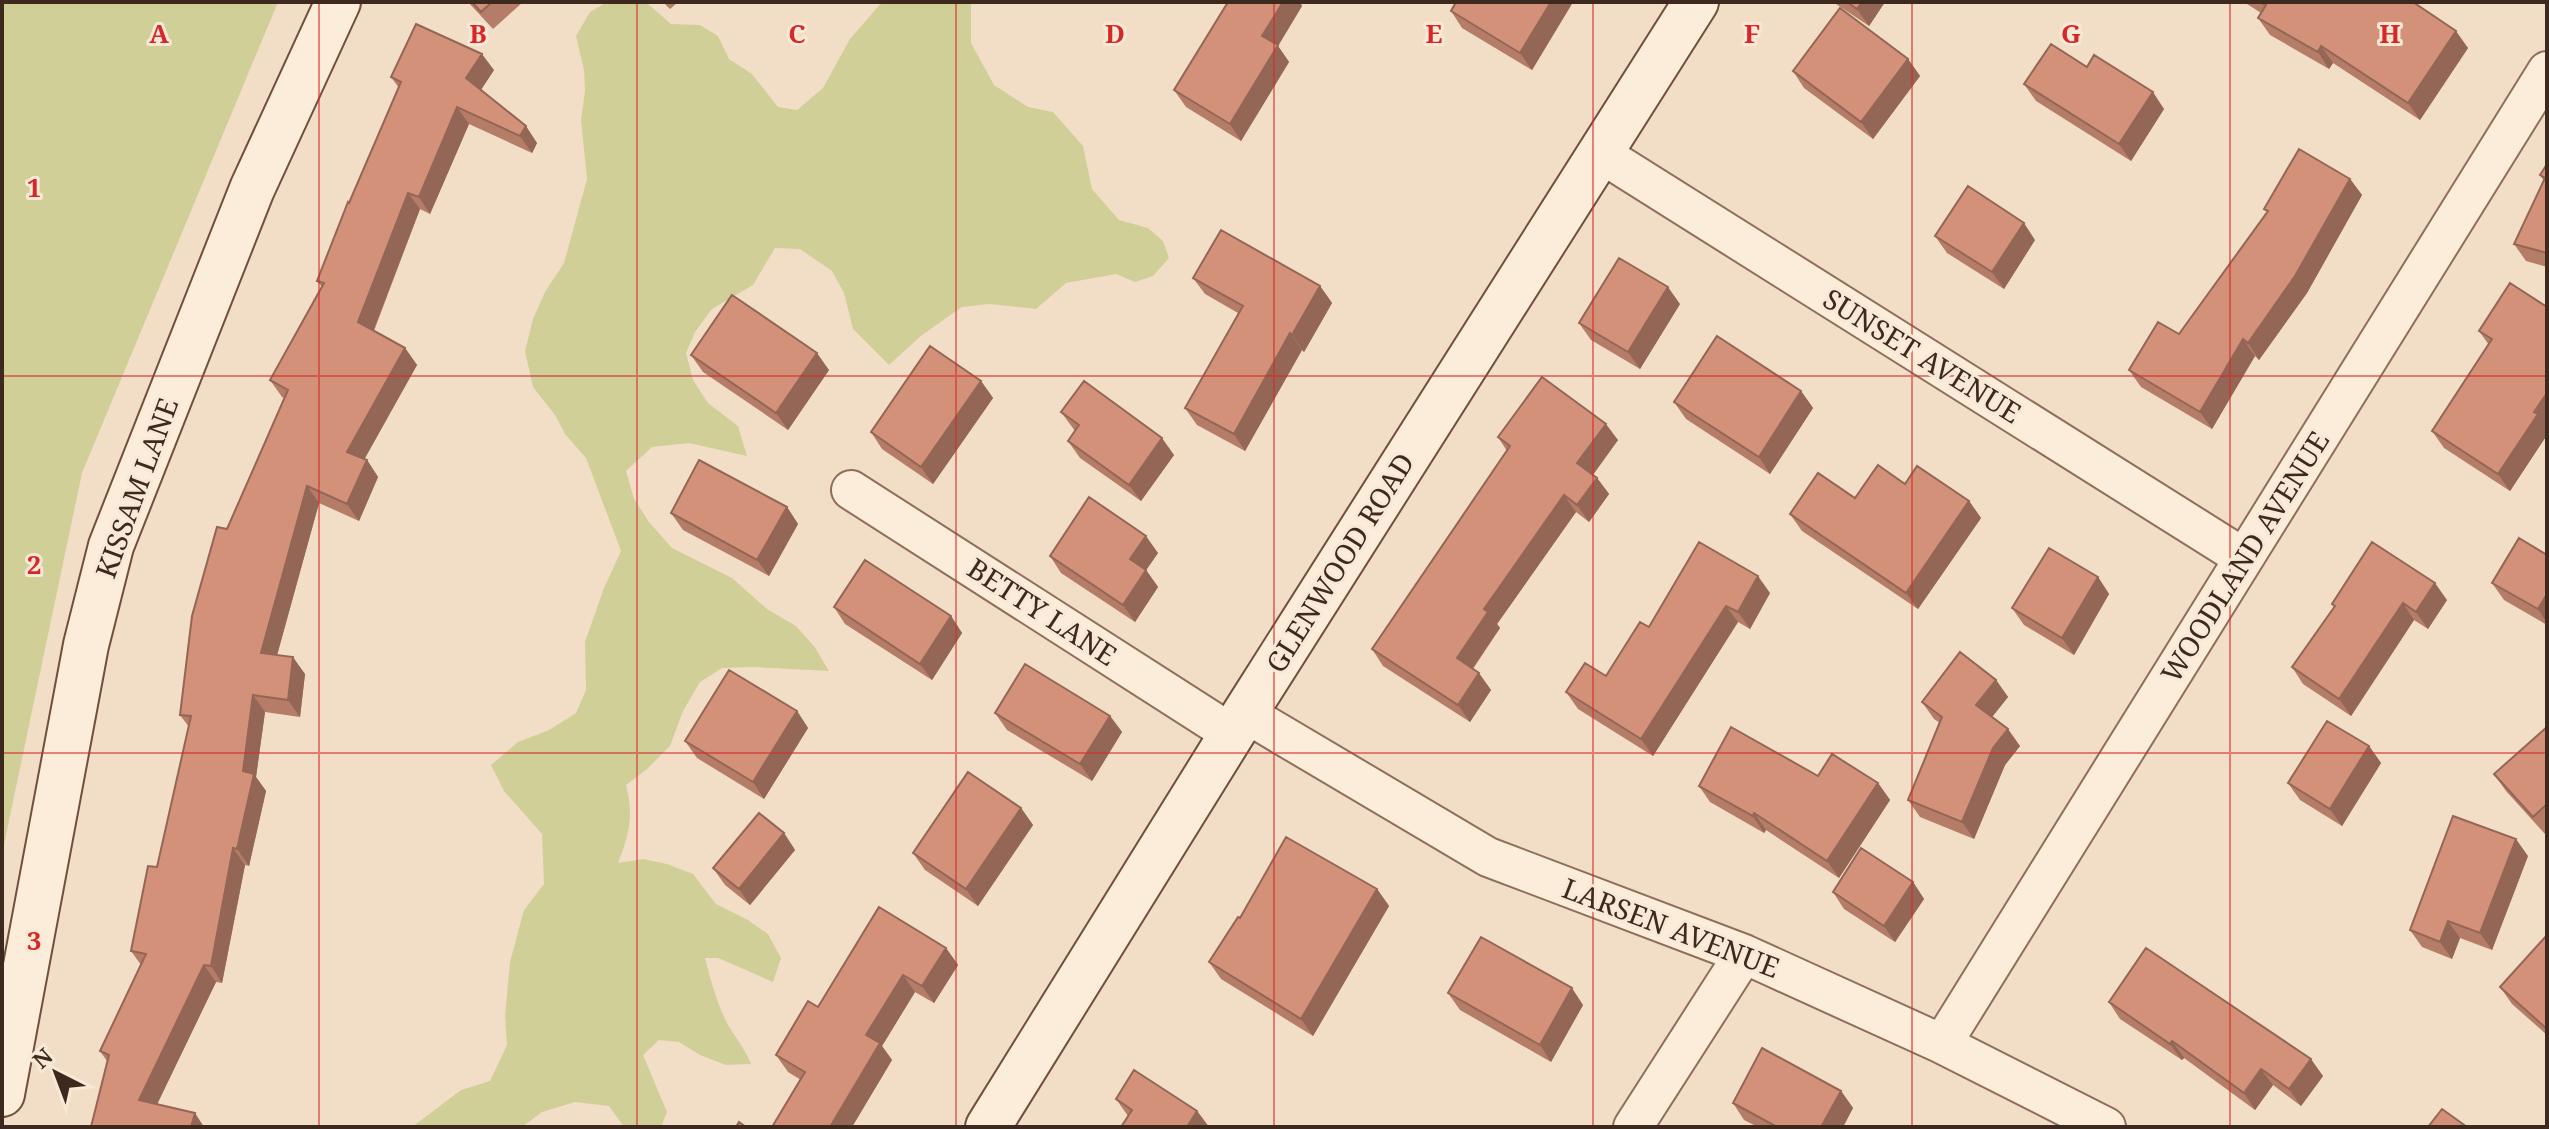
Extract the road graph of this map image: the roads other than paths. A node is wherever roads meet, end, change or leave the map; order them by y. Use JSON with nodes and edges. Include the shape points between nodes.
{"nodes":[{"id":1,"x":338,"y":2,"type":"edge"},
{"id":2,"x":1696,"y":2,"type":"edge"},
{"id":3,"x":2547,"y":71,"type":"edge"},
{"id":4,"x":1600,"y":153,"type":"junction"},
{"id":5,"x":851,"y":490,"type":"dead end"},
{"id":6,"x":2244,"y":558,"type":"junction"},
{"id":7,"x":1238,"y":724,"type":"junction"},
{"id":8,"x":1744,"y":954,"type":"junction"},
{"id":9,"x":1942,"y":1044,"type":"junction"},
{"id":10,"x":2,"y":1094,"type":"edge"},
{"id":11,"x":988,"y":1127,"type":"edge"},
{"id":12,"x":1633,"y":1127,"type":"edge"},
{"id":13,"x":2106,"y":1127,"type":"edge"}],
"edges":[{"from":1,"to":10,"type":"main road","name":"KISSAM LANE","via":[[252,189],[111,546],[86,645]]},
{"from":2,"to":4,"type":"main road","name":"GLENWOOD ROAD"},
{"from":3,"to":6,"type":"street","name":"WOODLAND AVENUE"},
{"from":4,"to":6,"type":"street","name":"SUNSET AVENUE"},
{"from":4,"to":7,"type":"main road","name":"GLENWOOD ROAD"},
{"from":5,"to":7,"type":"street","name":"BETTY LANE"},
{"from":6,"to":9,"type":"street","name":"WOODLAND AVENUE"},
{"from":7,"to":8,"type":"street","name":"LARSEN AVENUE","via":[[1488,857]]},
{"from":7,"to":11,"type":"main road","name":"GLENWOOD ROAD"},
{"from":8,"to":9,"type":"street","name":"LARSEN AVENUE"},
{"from":8,"to":12,"type":"street"},
{"from":9,"to":13,"type":"street","name":"LARSEN AVENUE"}]}
